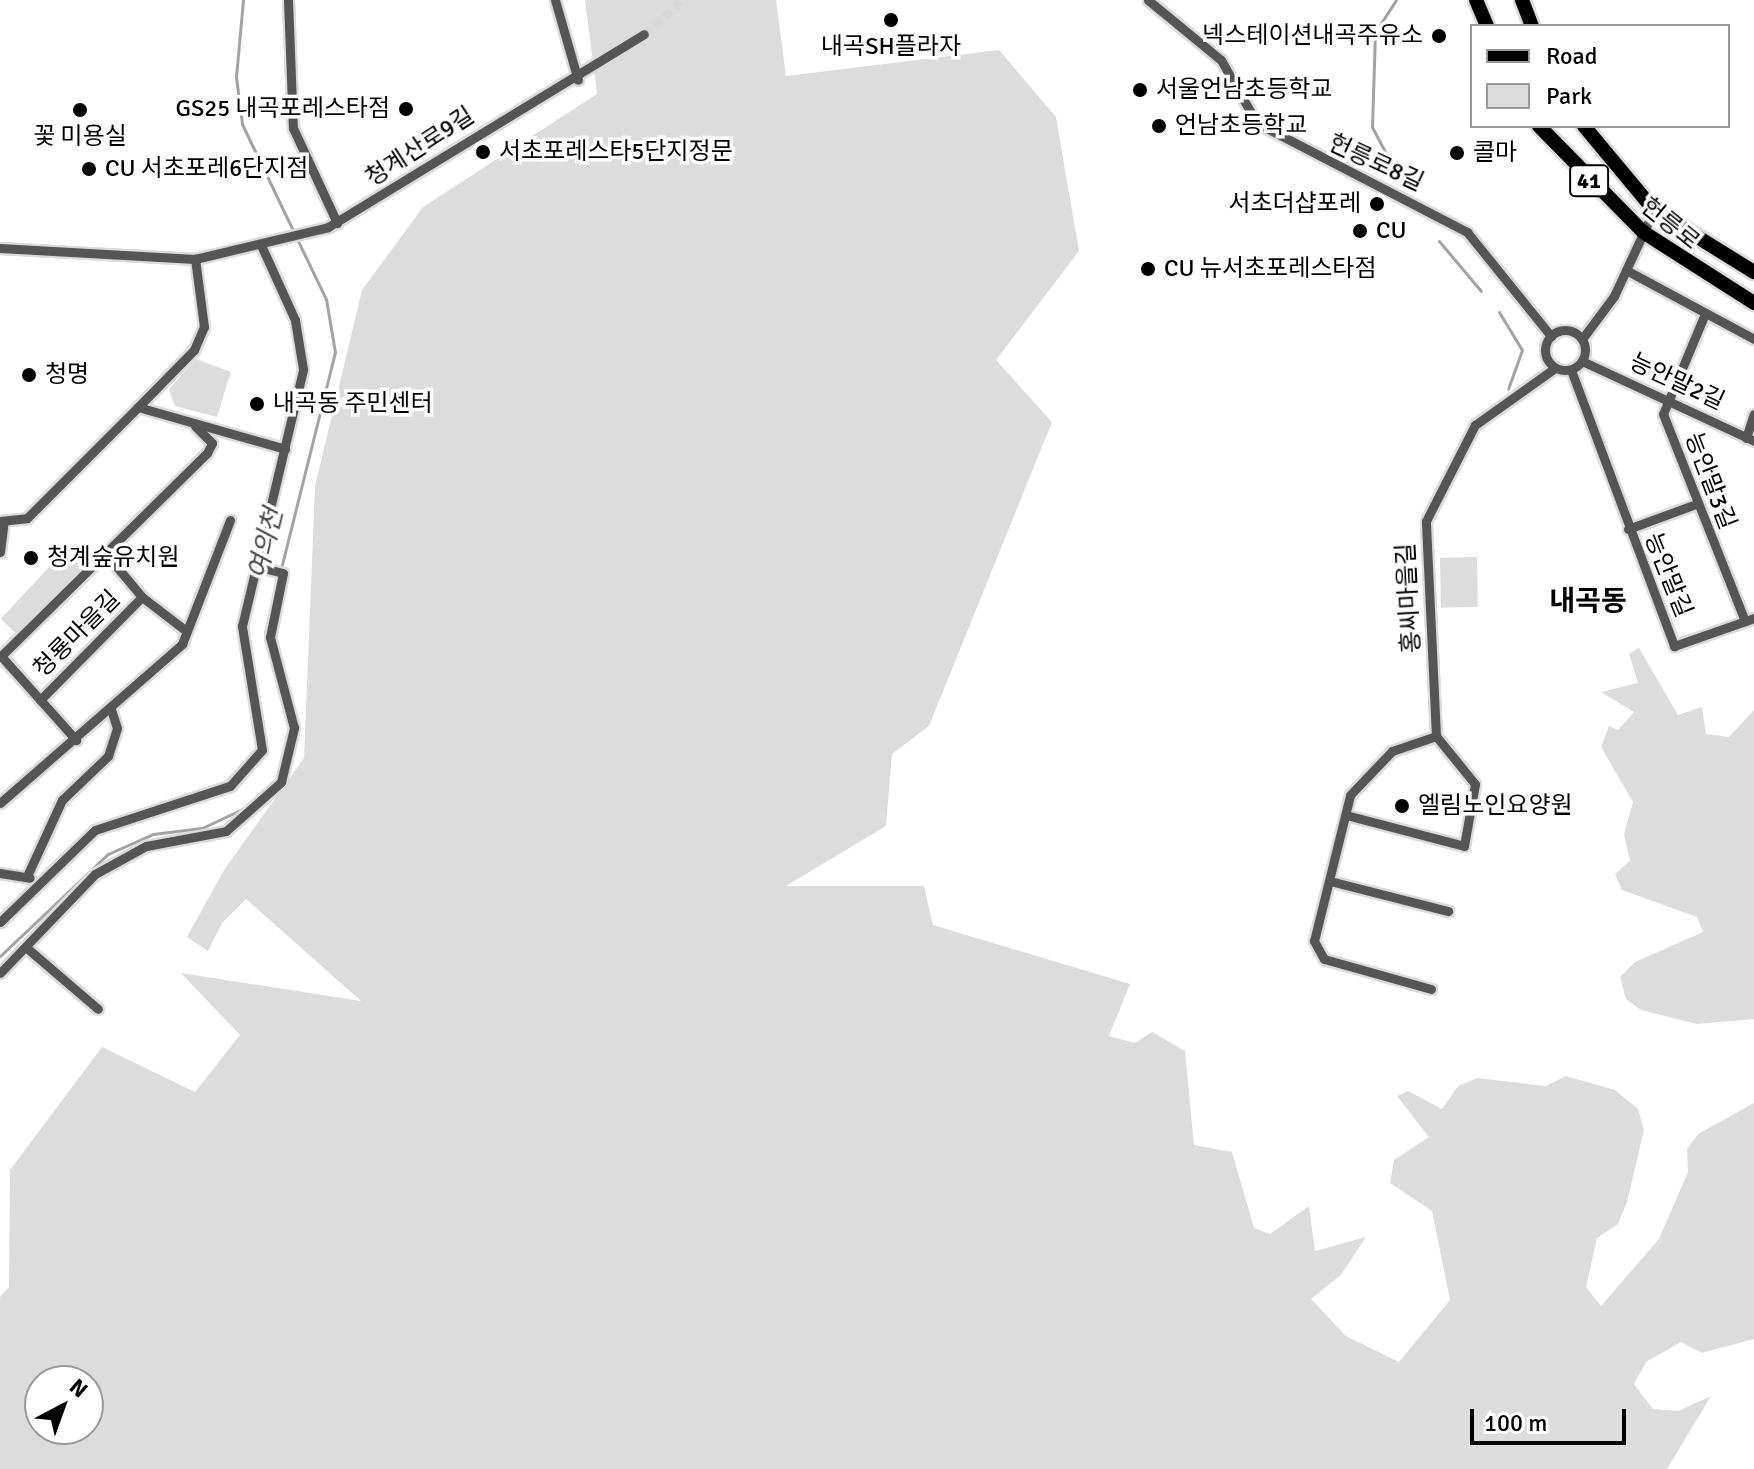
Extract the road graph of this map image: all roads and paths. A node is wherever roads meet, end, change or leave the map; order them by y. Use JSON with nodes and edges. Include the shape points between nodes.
{"nodes":[{"id":1,"x":288,"y":0,"type":"edge"},
{"id":2,"x":555,"y":0,"type":"edge"},
{"id":3,"x":1148,"y":0,"type":"edge"},
{"id":4,"x":1476,"y":0,"type":"edge"},
{"id":5,"x":1522,"y":0,"type":"edge"},
{"id":6,"x":1486,"y":24,"type":"edge"},
{"id":7,"x":1531,"y":24,"type":"edge"},
{"id":8,"x":644,"y":34,"type":"tunnel mouth"},
{"id":9,"x":578,"y":80,"type":"junction"},
{"id":10,"x":1541,"y":128,"type":"edge"},
{"id":11,"x":1586,"y":128,"type":"edge"},
{"id":12,"x":1654,"y":210,"type":"junction"},
{"id":13,"x":332,"y":225,"type":"junction"},
{"id":14,"x":1643,"y":232,"type":"junction"},
{"id":15,"x":264,"y":244,"type":"junction"},
{"id":16,"x":0,"y":248,"type":"edge"},
{"id":17,"x":195,"y":259,"type":"junction"},
{"id":18,"x":1626,"y":270,"type":"junction"},
{"id":19,"x":1754,"y":272,"type":"edge"},
{"id":20,"x":1754,"y":303,"type":"edge"},
{"id":21,"x":1704,"y":316,"type":"junction"},
{"id":22,"x":1551,"y":336,"type":"junction"},
{"id":23,"x":1582,"y":339,"type":"junction"},
{"id":24,"x":1754,"y":339,"type":"edge"},
{"id":25,"x":1582,"y":361,"type":"junction"},
{"id":26,"x":1555,"y":368,"type":"junction"},
{"id":27,"x":1571,"y":370,"type":"junction"},
{"id":28,"x":1666,"y":399,"type":"junction"},
{"id":29,"x":138,"y":407,"type":"junction"},
{"id":30,"x":1754,"y":414,"type":"edge"},
{"id":31,"x":192,"y":423,"type":"junction"},
{"id":32,"x":1750,"y":440,"type":"edge"},
{"id":33,"x":285,"y":449,"type":"junction"},
{"id":34,"x":1696,"y":504,"type":"junction"},
{"id":35,"x":230,"y":520,"type":"dead end"},
{"id":36,"x":2,"y":521,"type":"edge"},
{"id":37,"x":1628,"y":529,"type":"junction"},
{"id":38,"x":0,"y":552,"type":"edge"},
{"id":39,"x":106,"y":554,"type":"junction"},
{"id":40,"x":254,"y":566,"type":"junction"},
{"id":41,"x":142,"y":597,"type":"junction"},
{"id":42,"x":1749,"y":619,"type":"edge"},
{"id":43,"x":185,"y":630,"type":"junction"},
{"id":44,"x":0,"y":656,"type":"edge"},
{"id":45,"x":40,"y":700,"type":"junction"},
{"id":46,"x":111,"y":709,"type":"junction"},
{"id":47,"x":1436,"y":736,"type":"junction"},
{"id":48,"x":76,"y":740,"type":"junction"},
{"id":49,"x":0,"y":803,"type":"edge"},
{"id":50,"x":1346,"y":815,"type":"junction"},
{"id":51,"x":0,"y":873,"type":"edge"},
{"id":52,"x":32,"y":879,"type":"junction"},
{"id":53,"x":1330,"y":881,"type":"junction"},
{"id":54,"x":1448,"y":911,"type":"dead end"},
{"id":55,"x":0,"y":922,"type":"edge"},
{"id":56,"x":28,"y":949,"type":"junction"},
{"id":57,"x":0,"y":973,"type":"edge"},
{"id":58,"x":1431,"y":989,"type":"dead end"},
{"id":59,"x":98,"y":1009,"type":"dead end"}],
"edges":[{"from":1,"to":13,"type":"street","via":[[293,128]]},
{"from":2,"to":9,"type":"street"},
{"from":3,"to":22,"type":"street","name":"헌릉로8길","via":[[1206,43],[1257,123],[1467,232]]},
{"from":4,"to":6,"type":"main road"},
{"from":5,"to":7,"type":"main road"},
{"from":8,"to":9,"type":"street","name":"청계산로9길"},
{"from":9,"to":13,"type":"street","name":"청계산로9길","via":[[463,138]]},
{"from":10,"to":14,"type":"main road","name":"헌릉로","number":"41"},
{"from":11,"to":12,"type":"main road","name":"헌릉로","number":"41"},
{"from":12,"to":14,"type":"street"},
{"from":12,"to":19,"type":"main road","name":"헌릉로","number":"41"},
{"from":13,"to":15,"type":"street","name":"청계산로9길"},
{"from":14,"to":18,"type":"street"},
{"from":14,"to":20,"type":"main road","name":"헌릉로","number":"41"},
{"from":15,"to":17,"type":"street"},
{"from":15,"to":33,"type":"street","via":[[295,320],[302,356],[300,400]]},
{"from":16,"to":17,"type":"street"},
{"from":17,"to":29,"type":"street","via":[[204,327],[194,350]]},
{"from":18,"to":21,"type":"street"},
{"from":18,"to":23,"type":"street"},
{"from":21,"to":24,"type":"street"},
{"from":21,"to":28,"type":"street"},
{"from":22,"to":23,"type":"street","via":[[1567,330]]},
{"from":22,"to":26,"type":"street","via":[[1545,353]]},
{"from":23,"to":25,"type":"street"},
{"from":25,"to":27,"type":"street"},
{"from":25,"to":28,"type":"street","name":"능안말2길"},
{"from":26,"to":27,"type":"street"},
{"from":26,"to":47,"type":"street","name":"홍씨마을길","via":[[1475,425],[1426,521]]},
{"from":27,"to":37,"type":"street","name":"능안말길"},
{"from":28,"to":32,"type":"street","name":"능안말2길"},
{"from":28,"to":34,"type":"street","name":"능안말3길","via":[[1663,414]]},
{"from":29,"to":31,"type":"street"},
{"from":29,"to":36,"type":"street","via":[[27,518]]},
{"from":30,"to":32,"type":"street"},
{"from":31,"to":33,"type":"street"},
{"from":31,"to":39,"type":"street","via":[[212,443],[207,453]]},
{"from":33,"to":40,"type":"street"},
{"from":34,"to":37,"type":"street","name":"능안말길"},
{"from":34,"to":42,"type":"street","name":"능안말3길"},
{"from":35,"to":43,"type":"street"},
{"from":36,"to":38,"type":"street"},
{"from":37,"to":42,"type":"street","name":"능안말길","via":[[1674,646]]},
{"from":39,"to":41,"type":"street"},
{"from":39,"to":44,"type":"street"},
{"from":40,"to":52,"type":"street","via":[[242,626],[262,728],[255,765],[230,786],[95,830]]},
{"from":40,"to":56,"type":"street","via":[[283,573],[270,637],[294,728],[281,782],[226,831],[146,846],[95,874]]},
{"from":41,"to":43,"type":"street","name":"청룡마을길"},
{"from":41,"to":45,"type":"street","name":"청룡마을길"},
{"from":43,"to":46,"type":"street","via":[[182,644]]},
{"from":44,"to":45,"type":"street"},
{"from":45,"to":48,"type":"street","name":"청룡마을길"},
{"from":46,"to":48,"type":"street"},
{"from":46,"to":52,"type":"street","via":[[117,728],[108,756],[62,800]]},
{"from":47,"to":50,"type":"street","via":[[1392,751],[1350,795]]},
{"from":47,"to":50,"type":"street","via":[[1475,784],[1464,846]]},
{"from":48,"to":49,"type":"street"},
{"from":50,"to":53,"type":"street"},
{"from":51,"to":52,"type":"street"},
{"from":52,"to":55,"type":"street"},
{"from":53,"to":54,"type":"street"},
{"from":53,"to":58,"type":"street","via":[[1314,953]]},
{"from":56,"to":57,"type":"street"},
{"from":56,"to":59,"type":"street"}]}
